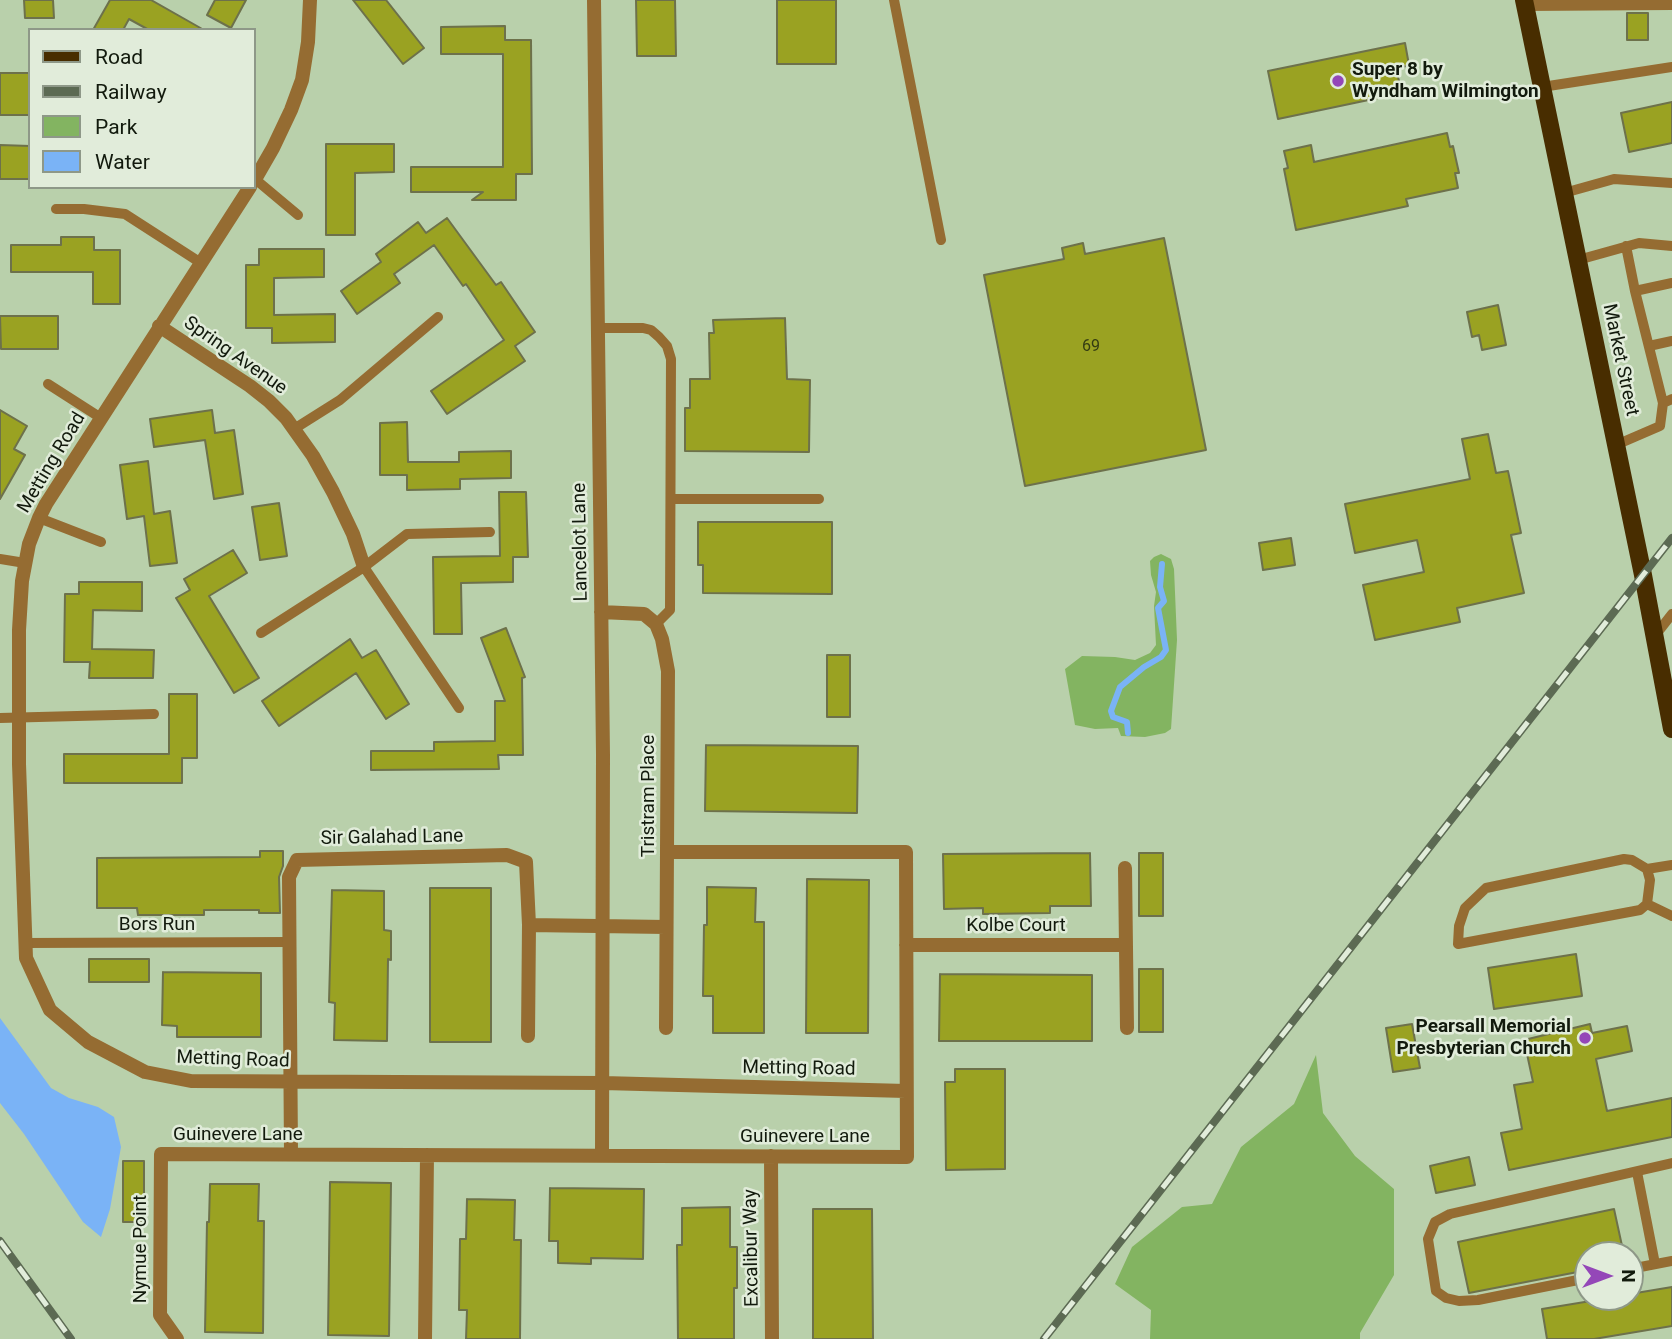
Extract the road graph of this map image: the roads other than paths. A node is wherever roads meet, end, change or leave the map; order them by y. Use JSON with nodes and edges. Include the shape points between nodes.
{"nodes":[{"id":1,"x":310,"y":0,"type":"edge"},
{"id":2,"x":594,"y":0,"type":"edge"},
{"id":3,"x":894,"y":0,"type":"edge"},
{"id":4,"x":1525,"y":2,"type":"edge"},
{"id":5,"x":1672,"y":3,"type":"edge"},
{"id":6,"x":1672,"y":67,"type":"edge"},
{"id":7,"x":1542,"y":87,"type":"junction"},
{"id":8,"x":256,"y":178,"type":"edge"},
{"id":9,"x":1672,"y":183,"type":"edge"},
{"id":10,"x":256,"y":185,"type":"edge"},
{"id":11,"x":249,"y":189,"type":"edge"},
{"id":12,"x":1564,"y":193,"type":"junction"},
{"id":13,"x":56,"y":209,"type":"dead end"},
{"id":14,"x":298,"y":215,"type":"dead end"},
{"id":15,"x":941,"y":240,"type":"dead end"},
{"id":16,"x":1626,"y":246,"type":"junction"},
{"id":17,"x":1672,"y":246,"type":"edge"},
{"id":18,"x":1578,"y":260,"type":"junction"},
{"id":19,"x":201,"y":263,"type":"junction"},
{"id":20,"x":1672,"y":283,"type":"edge"},
{"id":21,"x":1635,"y":290,"type":"junction"},
{"id":22,"x":438,"y":317,"type":"dead end"},
{"id":23,"x":159,"y":327,"type":"junction"},
{"id":24,"x":597,"y":328,"type":"junction"},
{"id":25,"x":1672,"y":341,"type":"edge"},
{"id":26,"x":1649,"y":345,"type":"junction"},
{"id":27,"x":48,"y":384,"type":"dead end"},
{"id":28,"x":1667,"y":401,"type":"edge"},
{"id":29,"x":101,"y":418,"type":"junction"},
{"id":30,"x":294,"y":429,"type":"junction"},
{"id":31,"x":1616,"y":445,"type":"junction"},
{"id":32,"x":671,"y":499,"type":"junction"},
{"id":33,"x":819,"y":499,"type":"dead end"},
{"id":34,"x":38,"y":518,"type":"junction"},
{"id":35,"x":490,"y":531,"type":"dead end"},
{"id":36,"x":101,"y":542,"type":"dead end"},
{"id":37,"x":0,"y":559,"type":"edge"},
{"id":38,"x":24,"y":563,"type":"junction"},
{"id":39,"x":364,"y":567,"type":"junction"},
{"id":40,"x":601,"y":612,"type":"junction"},
{"id":41,"x":1672,"y":614,"type":"edge"},
{"id":42,"x":656,"y":624,"type":"junction"},
{"id":43,"x":261,"y":633,"type":"dead end"},
{"id":44,"x":1654,"y":637,"type":"junction"},
{"id":45,"x":459,"y":708,"type":"dead end"},
{"id":46,"x":154,"y":714,"type":"dead end"},
{"id":47,"x":0,"y":718,"type":"edge"},
{"id":48,"x":19,"y":718,"type":"junction"},
{"id":49,"x":1672,"y":729,"type":"edge"},
{"id":50,"x":668,"y":852,"type":"junction"},
{"id":51,"x":1672,"y":864,"type":"edge"},
{"id":52,"x":1125,"y":868,"type":"dead end"},
{"id":53,"x":1647,"y":869,"type":"junction"},
{"id":54,"x":1647,"y":904,"type":"junction"},
{"id":55,"x":1672,"y":916,"type":"edge"},
{"id":56,"x":529,"y":925,"type":"junction"},
{"id":57,"x":602,"y":926,"type":"junction"},
{"id":58,"x":666,"y":927,"type":"junction"},
{"id":59,"x":289,"y":942,"type":"junction"},
{"id":60,"x":25,"y":943,"type":"junction"},
{"id":61,"x":906,"y":945,"type":"junction"},
{"id":62,"x":1126,"y":945,"type":"junction"},
{"id":63,"x":666,"y":1028,"type":"dead end"},
{"id":64,"x":1127,"y":1028,"type":"dead end"},
{"id":65,"x":528,"y":1036,"type":"dead end"},
{"id":66,"x":291,"y":1082,"type":"junction"},
{"id":67,"x":603,"y":1083,"type":"junction"},
{"id":68,"x":906,"y":1090,"type":"junction"},
{"id":69,"x":161,"y":1154,"type":"joint"},
{"id":70,"x":290,"y":1154,"type":"junction"},
{"id":71,"x":427,"y":1155,"type":"junction"},
{"id":72,"x":602,"y":1156,"type":"junction"},
{"id":73,"x":771,"y":1156,"type":"junction"},
{"id":74,"x":1672,"y":1164,"type":"edge"},
{"id":75,"x":1637,"y":1172,"type":"junction"},
{"id":76,"x":1672,"y":1261,"type":"edge"},
{"id":77,"x":1655,"y":1264,"type":"junction"},
{"id":78,"x":1644,"y":1266,"type":"edge"},
{"id":79,"x":1574,"y":1281,"type":"edge"},
{"id":80,"x":177,"y":1339,"type":"edge"},
{"id":81,"x":425,"y":1339,"type":"edge"},
{"id":82,"x":772,"y":1339,"type":"edge"}],
"edges":[{"from":1,"to":8,"type":"street","name":"Metting Road","via":[[302,80]]},
{"from":2,"to":24,"type":"street","name":"Lancelot Lane"},
{"from":3,"to":15,"type":"lane"},
{"from":4,"to":5,"type":"street"},
{"from":4,"to":7,"type":"main road","name":"Market Street"},
{"from":6,"to":7,"type":"lane"},
{"from":7,"to":12,"type":"main road","name":"Market Street"},
{"from":9,"to":12,"type":"lane","via":[[1614,179]]},
{"from":10,"to":14,"type":"lane"},
{"from":11,"to":19,"type":"street","name":"Metting Road"},
{"from":12,"to":18,"type":"main road","name":"Market Street"},
{"from":13,"to":19,"type":"lane","via":[[125,214]]},
{"from":16,"to":17,"type":"lane"},
{"from":16,"to":18,"type":"lane"},
{"from":16,"to":21,"type":"lane"},
{"from":18,"to":31,"type":"main road","name":"Market Street"},
{"from":19,"to":23,"type":"street","name":"Metting Road"},
{"from":20,"to":21,"type":"lane"},
{"from":21,"to":26,"type":"lane"},
{"from":22,"to":30,"type":"lane","via":[[340,400]]},
{"from":23,"to":29,"type":"street","name":"Metting Road"},
{"from":23,"to":30,"type":"street","name":"Spring Avenue","via":[[250,386]]},
{"from":24,"to":32,"type":"lane","via":[[651,330],[667,346],[671,359]]},
{"from":24,"to":40,"type":"street","name":"Lancelot Lane"},
{"from":25,"to":26,"type":"lane"},
{"from":26,"to":28,"type":"lane"},
{"from":27,"to":29,"type":"lane"},
{"from":28,"to":31,"type":"lane","via":[[1660,426]]},
{"from":29,"to":34,"type":"street","name":"Metting Road"},
{"from":30,"to":39,"type":"street","name":"Spring Avenue","via":[[333,492]]},
{"from":31,"to":44,"type":"main road","name":"Market Street"},
{"from":32,"to":33,"type":"lane"},
{"from":32,"to":42,"type":"lane","via":[[670,610]]},
{"from":34,"to":36,"type":"lane"},
{"from":34,"to":38,"type":"street","name":"Metting Road"},
{"from":35,"to":39,"type":"lane","via":[[407,534]]},
{"from":37,"to":38,"type":"lane"},
{"from":38,"to":48,"type":"street","name":"Metting Road"},
{"from":39,"to":43,"type":"lane"},
{"from":39,"to":45,"type":"lane"},
{"from":40,"to":42,"type":"street","via":[[644,614]]},
{"from":40,"to":57,"type":"street","name":"Lancelot Lane"},
{"from":41,"to":44,"type":"lane"},
{"from":42,"to":50,"type":"street","name":"Tristram Place","via":[[668,671]]},
{"from":44,"to":49,"type":"main road","name":"Market Street"},
{"from":46,"to":48,"type":"lane"},
{"from":47,"to":48,"type":"lane"},
{"from":48,"to":60,"type":"street","name":"Metting Road"},
{"from":50,"to":58,"type":"street","name":"Tristram Place"},
{"from":50,"to":61,"type":"street","name":"Guinevere Lane","via":[[906,852]]},
{"from":51,"to":53,"type":"lane"},
{"from":52,"to":62,"type":"street"},
{"from":53,"to":54,"type":"lane"},
{"from":53,"to":54,"type":"lane","via":[[1624,859],[1486,888],[1465,908],[1458,944],[1640,910]]},
{"from":54,"to":55,"type":"lane"},
{"from":56,"to":57,"type":"street"},
{"from":56,"to":59,"type":"street","name":"Sir Galahad Lane","via":[[526,862],[507,855],[297,860],[289,877]]},
{"from":56,"to":65,"type":"street","name":"Sir Galahad Lane"},
{"from":57,"to":58,"type":"street"},
{"from":57,"to":67,"type":"street","name":"Lancelot Lane"},
{"from":58,"to":63,"type":"street","name":"Tristram Place"},
{"from":59,"to":60,"type":"lane","name":"Bors Run"},
{"from":59,"to":66,"type":"street","name":"Sir Galahad Lane"},
{"from":60,"to":66,"type":"street","name":"Metting Road","via":[[26,958],[50,1010],[88,1042],[145,1072],[191,1081]]},
{"from":61,"to":62,"type":"street","name":"Kolbe Court"},
{"from":61,"to":68,"type":"street","name":"Guinevere Lane"},
{"from":62,"to":64,"type":"street"},
{"from":66,"to":67,"type":"street","name":"Metting Road"},
{"from":66,"to":70,"type":"street","name":"Sir Galahad Lane"},
{"from":67,"to":68,"type":"street","name":"Metting Road"},
{"from":67,"to":72,"type":"street","name":"Lancelot Lane"},
{"from":68,"to":73,"type":"street","name":"Guinevere Lane","via":[[907,1157]]},
{"from":69,"to":70,"type":"street","name":"Guinevere Lane"},
{"from":69,"to":80,"type":"street","name":"Nymue Point","via":[[160,1315]]},
{"from":70,"to":71,"type":"street","name":"Guinevere Lane"},
{"from":71,"to":72,"type":"street","name":"Guinevere Lane"},
{"from":71,"to":81,"type":"street"},
{"from":72,"to":73,"type":"street","name":"Guinevere Lane"},
{"from":73,"to":82,"type":"street","name":"Excalibur Way"},
{"from":74,"to":75,"type":"lane"},
{"from":75,"to":77,"type":"lane"},
{"from":75,"to":79,"type":"lane","via":[[1450,1214],[1435,1222],[1428,1239],[1436,1291],[1446,1298],[1478,1300]]},
{"from":76,"to":77,"type":"lane"},
{"from":77,"to":78,"type":"lane"}]}
